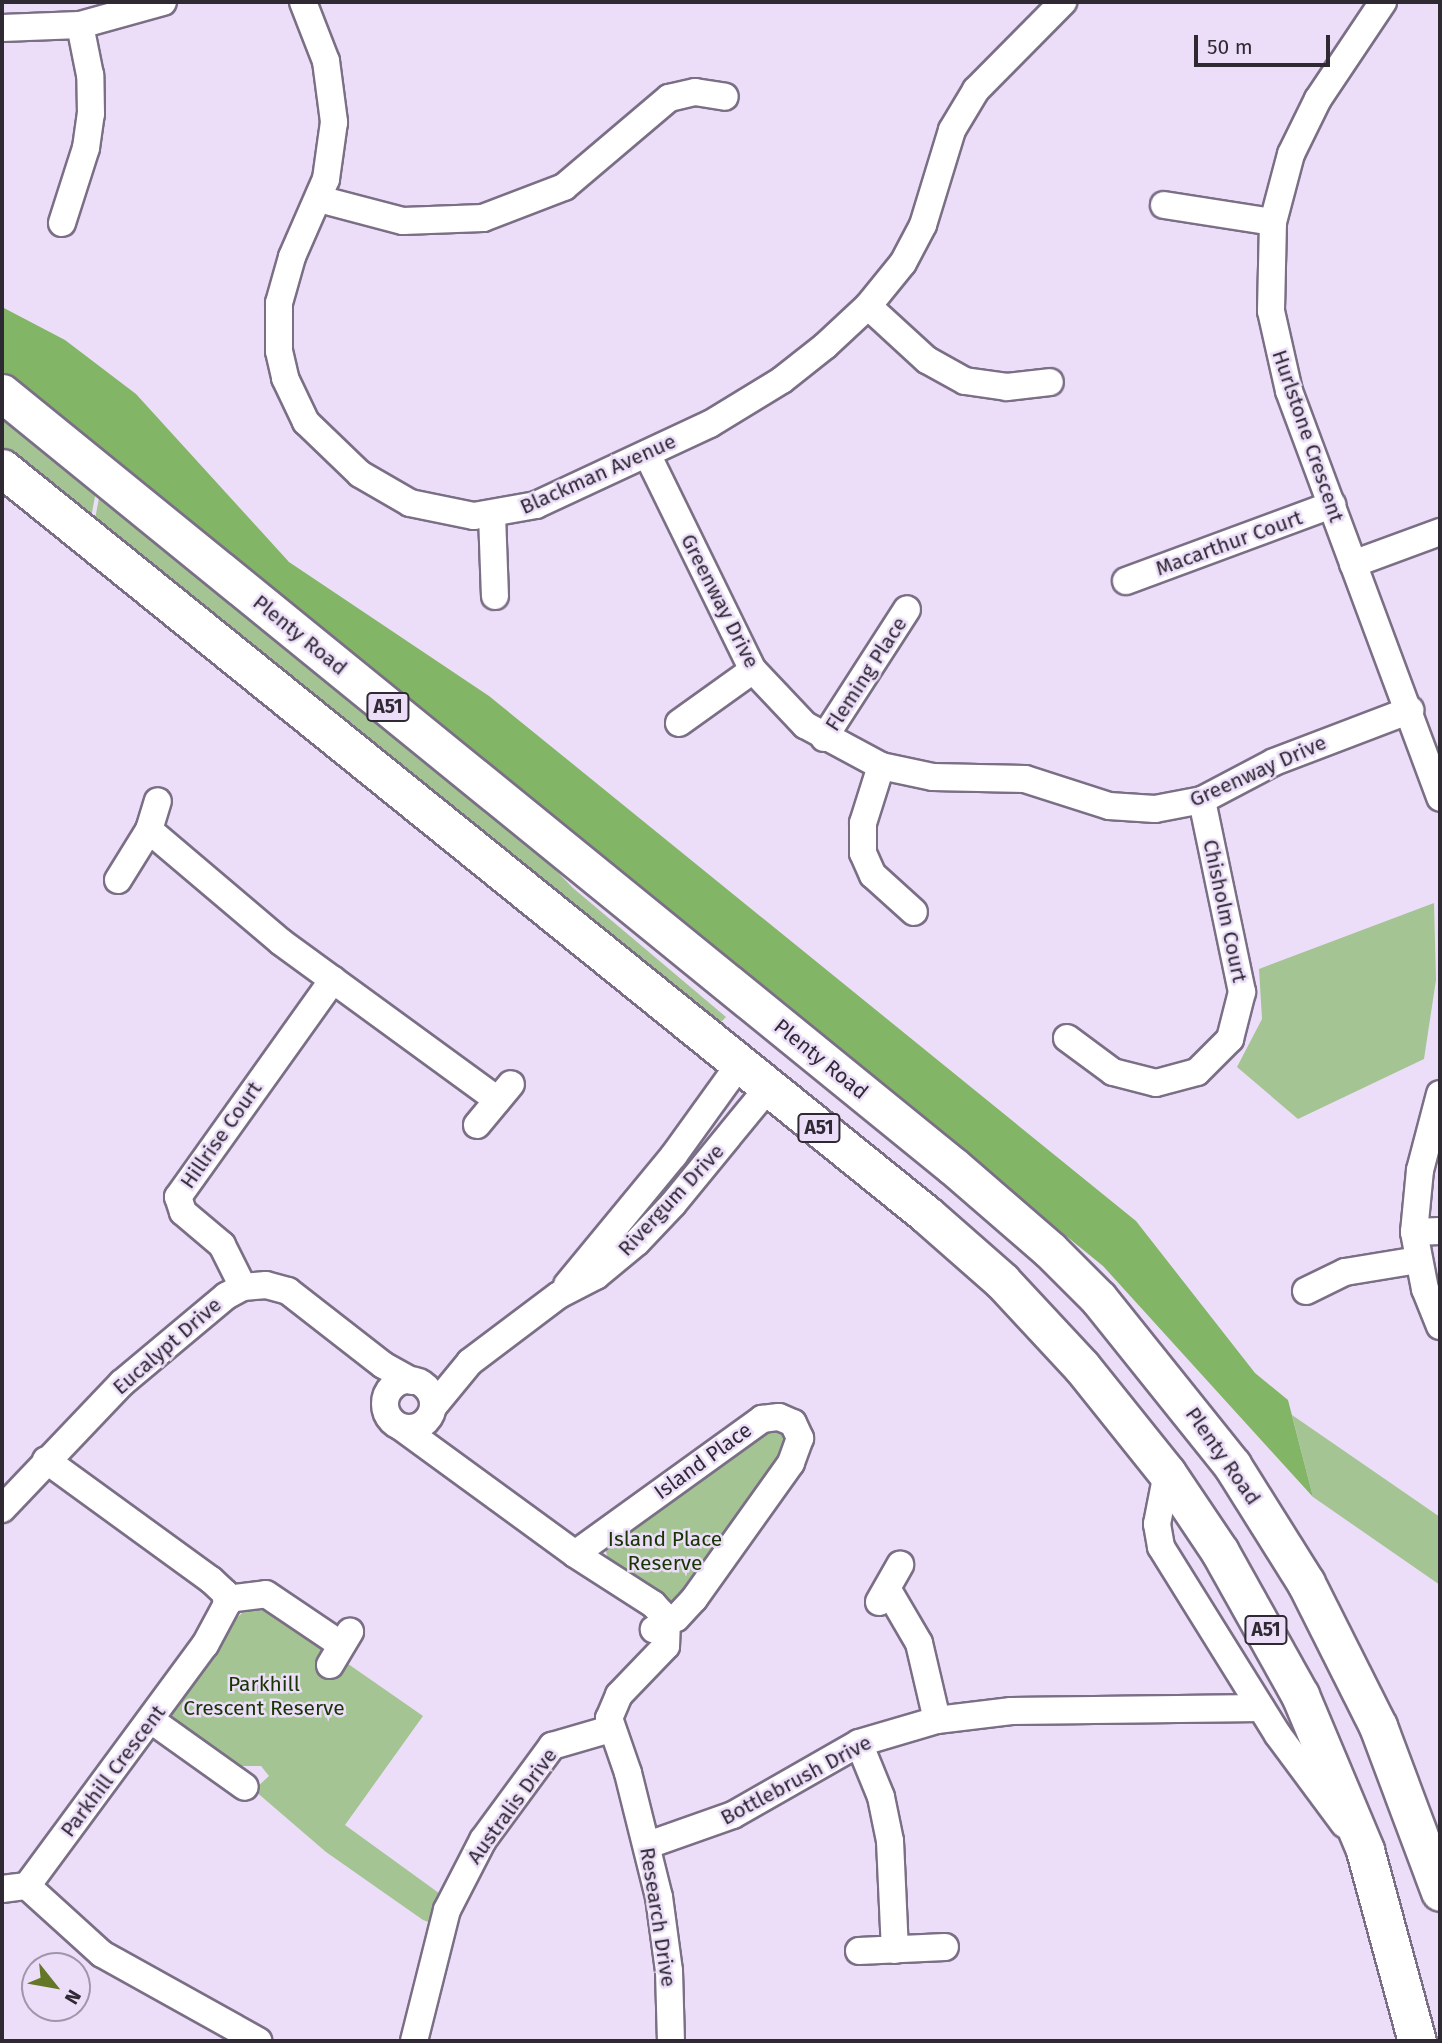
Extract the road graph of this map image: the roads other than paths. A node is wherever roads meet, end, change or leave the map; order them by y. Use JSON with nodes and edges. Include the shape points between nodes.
{"nodes":[{"id":1,"x":163,"y":2,"type":"edge"},
{"id":2,"x":303,"y":2,"type":"edge"},
{"id":3,"x":1063,"y":2,"type":"edge"},
{"id":4,"x":1383,"y":2,"type":"edge"},
{"id":5,"x":80,"y":24,"type":"junction"},
{"id":6,"x":2,"y":28,"type":"edge"},
{"id":7,"x":725,"y":97,"type":"dead end"},
{"id":8,"x":319,"y":199,"type":"junction"},
{"id":9,"x":1164,"y":205,"type":"dead end"},
{"id":10,"x":1273,"y":222,"type":"junction"},
{"id":11,"x":62,"y":223,"type":"dead end"},
{"id":12,"x":868,"y":306,"type":"junction"},
{"id":13,"x":1050,"y":382,"type":"dead end"},
{"id":14,"x":2,"y":393,"type":"edge"},
{"id":15,"x":648,"y":454,"type":"junction"},
{"id":16,"x":2,"y":468,"type":"edge"},
{"id":17,"x":1332,"y":505,"type":"junction"},
{"id":18,"x":492,"y":515,"type":"junction"},
{"id":19,"x":1440,"y":532,"type":"edge"},
{"id":20,"x":1353,"y":564,"type":"junction"},
{"id":21,"x":1126,"y":581,"type":"dead end"},
{"id":22,"x":495,"y":596,"type":"dead end"},
{"id":23,"x":907,"y":609,"type":"dead end"},
{"id":24,"x":753,"y":670,"type":"junction"},
{"id":25,"x":1410,"y":710,"type":"junction"},
{"id":26,"x":679,"y":723,"type":"dead end"},
{"id":27,"x":824,"y":738,"type":"junction"},
{"id":28,"x":881,"y":766,"type":"junction"},
{"id":29,"x":1437,"y":771,"type":"edge"},
{"id":30,"x":1440,"y":798,"type":"edge"},
{"id":31,"x":1202,"y":800,"type":"junction"},
{"id":32,"x":158,"y":801,"type":"dead end"},
{"id":33,"x":149,"y":830,"type":"junction"},
{"id":34,"x":118,"y":880,"type":"dead end"},
{"id":35,"x":914,"y":912,"type":"dead end"},
{"id":36,"x":332,"y":980,"type":"junction"},
{"id":37,"x":788,"y":1033,"type":"junction"},
{"id":38,"x":1067,"y":1038,"type":"dead end"},
{"id":39,"x":739,"y":1065,"type":"junction"},
{"id":40,"x":768,"y":1088,"type":"junction"},
{"id":41,"x":1440,"y":1094,"type":"edge"},
{"id":42,"x":477,"y":1125,"type":"dead end"},
{"id":43,"x":1427,"y":1231,"type":"edge"},
{"id":44,"x":1418,"y":1260,"type":"junction"},
{"id":45,"x":243,"y":1287,"type":"junction"},
{"id":46,"x":1306,"y":1291,"type":"dead end"},
{"id":47,"x":559,"y":1295,"type":"junction"},
{"id":48,"x":1440,"y":1326,"type":"edge"},
{"id":49,"x":359,"y":1345,"type":"junction"},
{"id":50,"x":470,"y":1362,"type":"junction"},
{"id":51,"x":415,"y":1382,"type":"junction"},
{"id":52,"x":386,"y":1399,"type":"junction"},
{"id":53,"x":432,"y":1411,"type":"junction"},
{"id":54,"x":401,"y":1427,"type":"junction"},
{"id":55,"x":46,"y":1460,"type":"junction"},
{"id":56,"x":451,"y":1465,"type":"junction"},
{"id":57,"x":1167,"y":1473,"type":"junction"},
{"id":58,"x":2,"y":1509,"type":"edge"},
{"id":59,"x":575,"y":1555,"type":"junction"},
{"id":60,"x":900,"y":1565,"type":"dead end"},
{"id":61,"x":227,"y":1599,"type":"junction"},
{"id":62,"x":660,"y":1626,"type":"junction"},
{"id":63,"x":340,"y":1647,"type":"dead end"},
{"id":64,"x":1233,"y":1665,"type":"junction"},
{"id":65,"x":1196,"y":1706,"type":"junction"},
{"id":66,"x":1261,"y":1708,"type":"junction"},
{"id":67,"x":151,"y":1720,"type":"junction"},
{"id":68,"x":937,"y":1720,"type":"junction"},
{"id":69,"x":600,"y":1731,"type":"junction"},
{"id":70,"x":859,"y":1743,"type":"junction"},
{"id":71,"x":249,"y":1786,"type":"dead end"},
{"id":72,"x":648,"y":1845,"type":"junction"},
{"id":73,"x":1365,"y":1850,"type":"junction"},
{"id":74,"x":15,"y":1888,"type":"edge"},
{"id":75,"x":1440,"y":1892,"type":"edge"},
{"id":76,"x":945,"y":1947,"type":"dead end"},
{"id":77,"x":895,"y":1950,"type":"junction"},
{"id":78,"x":859,"y":1951,"type":"dead end"},
{"id":79,"x":1410,"y":2036,"type":"edge"},
{"id":80,"x":258,"y":2041,"type":"edge"},
{"id":81,"x":414,"y":2041,"type":"edge"},
{"id":82,"x":671,"y":2041,"type":"edge"}],
"edges":[{"from":1,"to":5,"type":"street"},
{"from":2,"to":8,"type":"street","name":"Blackman Avenue","via":[[321,42],[332,102],[331,153]]},
{"from":3,"to":12,"type":"street","name":"Blackman Avenue","via":[[992,70],[963,110],[944,151],[913,246]]},
{"from":4,"to":10,"type":"street","name":"Hurlstone Crescent","via":[[1303,127],[1281,183]]},
{"from":5,"to":6,"type":"street"},
{"from":5,"to":11,"type":"street","via":[[90,75],[91,114],[86,148]]},
{"from":7,"to":8,"type":"street","via":[[695,92],[669,98],[564,187],[484,218],[403,221]]},
{"from":8,"to":18,"type":"street","name":"Blackman Avenue","via":[[292,257],[279,303],[279,351],[294,401],[338,458],[388,492],[430,510]]},
{"from":9,"to":10,"type":"street"},
{"from":10,"to":17,"type":"street","name":"Hurlstone Crescent","via":[[1269,283],[1275,339]]},
{"from":12,"to":13,"type":"street","via":[[927,360],[965,381],[1007,387]]},
{"from":12,"to":15,"type":"street","name":"Blackman Avenue","via":[[782,380],[710,424]]},
{"from":14,"to":37,"type":"highway","name":"Plenty Road","number":"A51"},
{"from":15,"to":18,"type":"street","name":"Blackman Avenue","via":[[536,505]]},
{"from":15,"to":24,"type":"street","name":"Greenway Drive"},
{"from":16,"to":39,"type":"highway","number":"A51"},
{"from":17,"to":20,"type":"street","name":"Hurlstone Crescent"},
{"from":17,"to":21,"type":"street","name":"Macarthur Court"},
{"from":18,"to":22,"type":"street"},
{"from":19,"to":20,"type":"street"},
{"from":20,"to":25,"type":"street","name":"Hurlstone Crescent"},
{"from":23,"to":27,"type":"street","name":"Fleming Place"},
{"from":24,"to":26,"type":"street"},
{"from":24,"to":27,"type":"street","name":"Greenway Drive","via":[[787,710]]},
{"from":25,"to":29,"type":"street","name":"Hurlstone Crescent"},
{"from":25,"to":31,"type":"street","name":"Greenway Drive","via":[[1274,762]]},
{"from":27,"to":28,"type":"street","name":"Greenway Drive"},
{"from":28,"to":31,"type":"street","name":"Greenway Drive","via":[[933,777],[1025,779],[1109,806]]},
{"from":28,"to":35,"type":"street","via":[[863,823],[863,853],[878,880]]},
{"from":29,"to":30,"type":"street","name":"Hurlstone Crescent"},
{"from":31,"to":38,"type":"street","name":"Chisholm Court","via":[[1242,992],[1230,1039],[1197,1072],[1156,1083],[1113,1072]]},
{"from":32,"to":33,"type":"street"},
{"from":33,"to":34,"type":"street"},
{"from":33,"to":36,"type":"street","via":[[251,919]]},
{"from":36,"to":42,"type":"street","via":[[504,1092]]},
{"from":36,"to":45,"type":"street","name":"Hillrise Court","via":[[178,1197],[183,1212],[222,1245]]},
{"from":37,"to":39,"type":"highway"},
{"from":37,"to":40,"type":"highway"},
{"from":37,"to":75,"type":"highway","name":"Plenty Road","number":"A51","via":[[1050,1250],[1099,1299],[1189,1406],[1268,1520],[1342,1649],[1383,1737]]},
{"from":39,"to":40,"type":"highway","number":"A51"},
{"from":39,"to":47,"type":"street","name":"Rivergum Drive","via":[[674,1155]]},
{"from":40,"to":47,"type":"street","name":"Rivergum Drive","via":[[656,1223],[596,1276]]},
{"from":40,"to":57,"type":"highway","number":"A51","via":[[1002,1281],[1082,1367]]},
{"from":41,"to":43,"type":"street","via":[[1420,1170]]},
{"from":43,"to":44,"type":"street"},
{"from":44,"to":46,"type":"street","via":[[1345,1272]]},
{"from":44,"to":48,"type":"street"},
{"from":45,"to":49,"type":"street","name":"Eucalypt Drive","via":[[266,1284],[288,1291]]},
{"from":45,"to":55,"type":"street","name":"Eucalypt Drive","via":[[226,1296],[122,1383]]},
{"from":47,"to":50,"type":"street","name":"Rivergum Drive"},
{"from":49,"to":51,"type":"street","name":"Eucalypt Drive","via":[[393,1372]]},
{"from":49,"to":52,"type":"street","name":"Eucalypt Drive"},
{"from":50,"to":51,"type":"street","name":"Rivergum Drive"},
{"from":50,"to":53,"type":"street","name":"Rivergum Drive"},
{"from":51,"to":52,"type":"street","via":[[393,1387]]},
{"from":51,"to":53,"type":"street","via":[[430,1392]]},
{"from":52,"to":54,"type":"street","via":[[387,1413]]},
{"from":53,"to":54,"type":"street","via":[[415,1427]]},
{"from":53,"to":56,"type":"street","via":[[435,1444]]},
{"from":54,"to":56,"type":"street"},
{"from":55,"to":58,"type":"street","name":"Eucalypt Drive"},
{"from":55,"to":61,"type":"street","via":[[211,1580]]},
{"from":56,"to":59,"type":"street"},
{"from":57,"to":64,"type":"street","via":[[1158,1506],[1158,1538]]},
{"from":57,"to":73,"type":"highway","number":"A51","via":[[1271,1640],[1327,1754]]},
{"from":59,"to":62,"type":"street","via":[[613,1581]]},
{"from":59,"to":62,"type":"street","name":"Island Place","via":[[744,1430],[771,1416],[788,1420],[800,1438],[796,1455],[694,1599]]},
{"from":60,"to":68,"type":"street","via":[[883,1597],[919,1643]]},
{"from":61,"to":63,"type":"street","via":[[266,1594]]},
{"from":61,"to":67,"type":"street","name":"Parkhill Crescent","via":[[220,1623]]},
{"from":62,"to":69,"type":"street","via":[[670,1636],[660,1654],[614,1701]]},
{"from":64,"to":65,"type":"street","via":[[1218,1691]]},
{"from":64,"to":66,"type":"street"},
{"from":65,"to":66,"type":"street","name":"Bottlebrush Drive"},
{"from":65,"to":68,"type":"street","name":"Bottlebrush Drive","via":[[1011,1711]]},
{"from":66,"to":73,"type":"street"},
{"from":67,"to":71,"type":"street"},
{"from":67,"to":74,"type":"street","name":"Parkhill Crescent"},
{"from":68,"to":70,"type":"street","name":"Bottlebrush Drive"},
{"from":69,"to":72,"type":"street","name":"Research Drive","via":[[632,1794]]},
{"from":69,"to":81,"type":"street","name":"Australis Drive","via":[[546,1752],[473,1855],[447,1910]]},
{"from":70,"to":72,"type":"street","name":"Bottlebrush Drive","via":[[733,1815]]},
{"from":70,"to":77,"type":"street","via":[[888,1830]]},
{"from":72,"to":82,"type":"street","name":"Research Drive","via":[[669,1971]]},
{"from":73,"to":79,"type":"highway","number":"A51"},
{"from":74,"to":80,"type":"street","via":[[103,1954]]},
{"from":76,"to":77,"type":"street"},
{"from":77,"to":78,"type":"street"}]}
